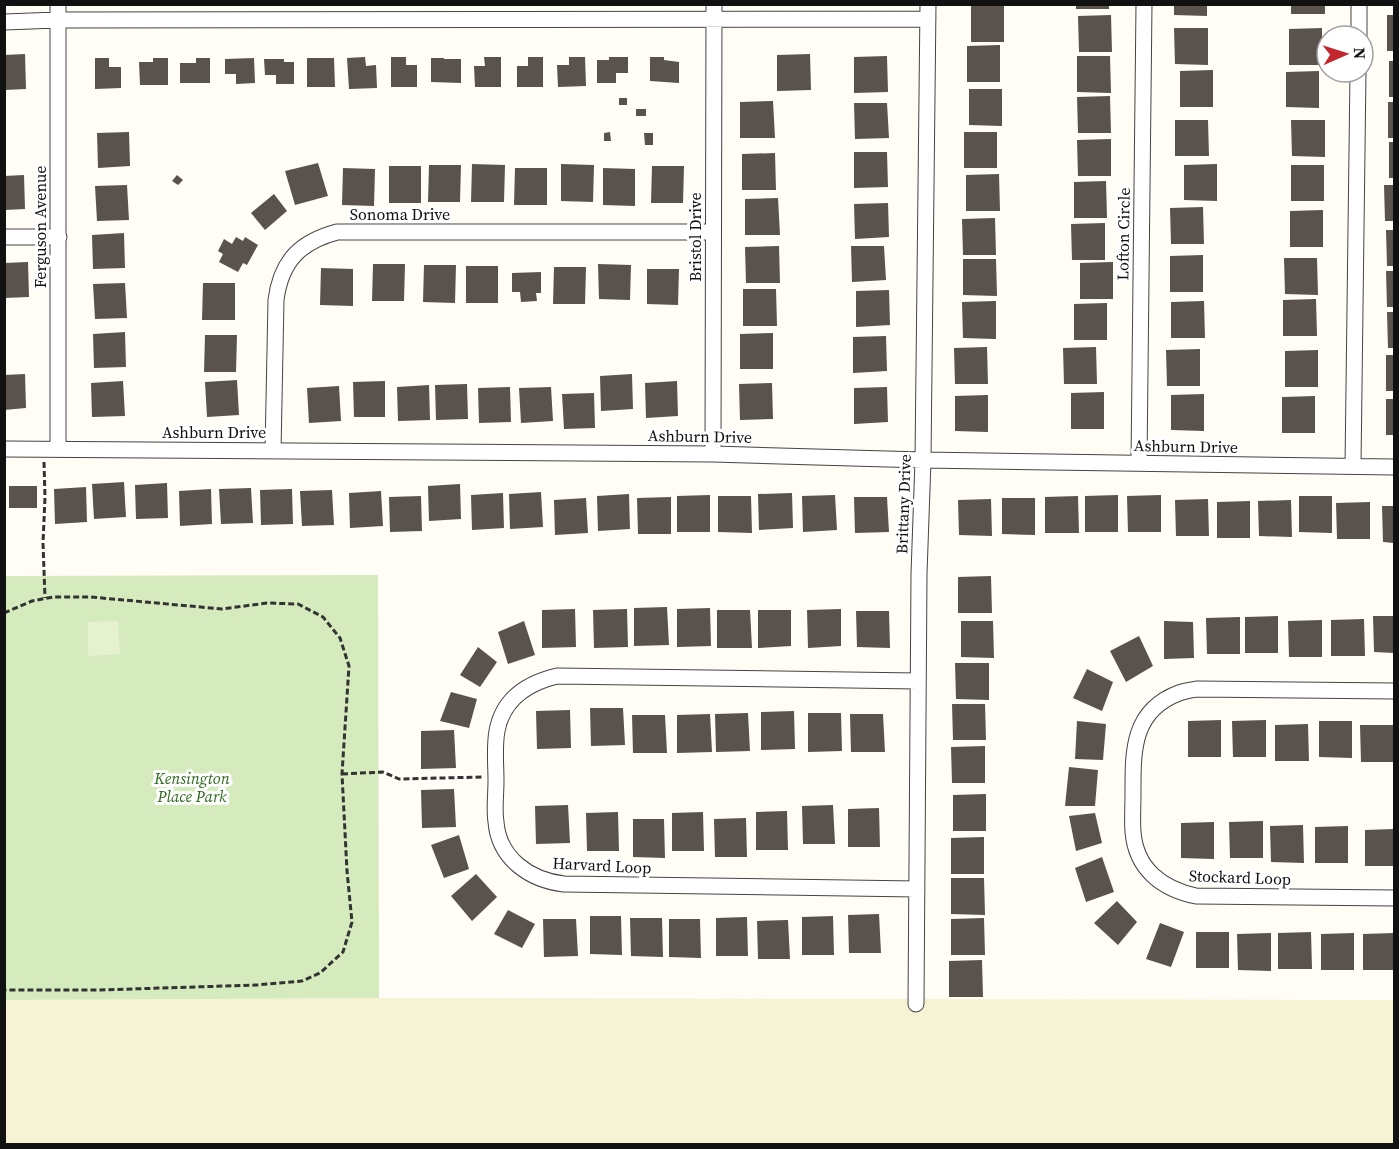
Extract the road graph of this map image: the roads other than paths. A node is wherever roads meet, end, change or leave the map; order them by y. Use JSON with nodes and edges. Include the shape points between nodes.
{"nodes":[{"id":1,"x":1144,"y":4,"type":"edge"},
{"id":2,"x":1359,"y":4,"type":"edge"},
{"id":3,"x":58,"y":12,"type":"edge"},
{"id":4,"x":714,"y":12,"type":"edge"},
{"id":5,"x":928,"y":12,"type":"edge"},
{"id":6,"x":4,"y":22,"type":"edge"},
{"id":7,"x":1359,"y":24,"type":"edge"},
{"id":8,"x":1359,"y":84,"type":"edge"},
{"id":9,"x":713,"y":232,"type":"junction"},
{"id":10,"x":4,"y":237,"type":"edge"},
{"id":11,"x":58,"y":237,"type":"junction"},
{"id":12,"x":4,"y":448,"type":"edge"},
{"id":13,"x":51,"y":449,"type":"junction"},
{"id":14,"x":273,"y":450,"type":"junction"},
{"id":15,"x":713,"y":454,"type":"junction"},
{"id":16,"x":923,"y":460,"type":"junction"},
{"id":17,"x":1138,"y":463,"type":"junction"},
{"id":18,"x":1353,"y":466,"type":"junction"},
{"id":19,"x":1395,"y":467,"type":"edge"},
{"id":20,"x":918,"y":681,"type":"junction"},
{"id":21,"x":1395,"y":691,"type":"edge"},
{"id":22,"x":917,"y":889,"type":"junction"},
{"id":23,"x":1395,"y":898,"type":"edge"},
{"id":24,"x":916,"y":1004,"type":"dead end"}],
"edges":[{"from":1,"to":17,"type":"street","name":"Lofton Circle"},
{"from":2,"to":7,"type":"street"},
{"from":3,"to":4,"type":"street"},
{"from":3,"to":6,"type":"street"},
{"from":3,"to":11,"type":"street","name":"Ferguson Avenue"},
{"from":4,"to":5,"type":"street"},
{"from":4,"to":9,"type":"street","name":"Bristol Drive"},
{"from":5,"to":16,"type":"street","name":"Brittany Drive"},
{"from":8,"to":18,"type":"street"},
{"from":9,"to":14,"type":"street","name":"Sonoma Drive","via":[[337,232],[321,236],[294,255],[278,285]]},
{"from":9,"to":15,"type":"street","name":"Bristol Drive"},
{"from":10,"to":11,"type":"street"},
{"from":11,"to":13,"type":"street","name":"Ferguson Avenue"},
{"from":12,"to":13,"type":"street","name":"Ashburn Drive"},
{"from":13,"to":14,"type":"street","name":"Ashburn Drive"},
{"from":14,"to":15,"type":"street","name":"Ashburn Drive"},
{"from":15,"to":16,"type":"street","name":"Ashburn Drive"},
{"from":16,"to":17,"type":"street","name":"Ashburn Drive"},
{"from":16,"to":20,"type":"street","name":"Brittany Drive"},
{"from":17,"to":18,"type":"street","name":"Ashburn Drive"},
{"from":18,"to":19,"type":"street","name":"Ashburn Drive"},
{"from":20,"to":22,"type":"street","name":"Brittany Drive"},
{"from":20,"to":22,"type":"street","name":"Harvard Loop","via":[[558,676],[525,688],[512,700],[502,715],[496,736],[496,823],[500,839],[508,854],[535,877],[564,884]]},
{"from":21,"to":23,"type":"street","name":"Stockard Loop","via":[[1197,689],[1179,693],[1152,711],[1141,726],[1133,757],[1136,849],[1153,876],[1166,886],[1196,896]]},
{"from":22,"to":24,"type":"street","name":"Brittany Drive"}]}
